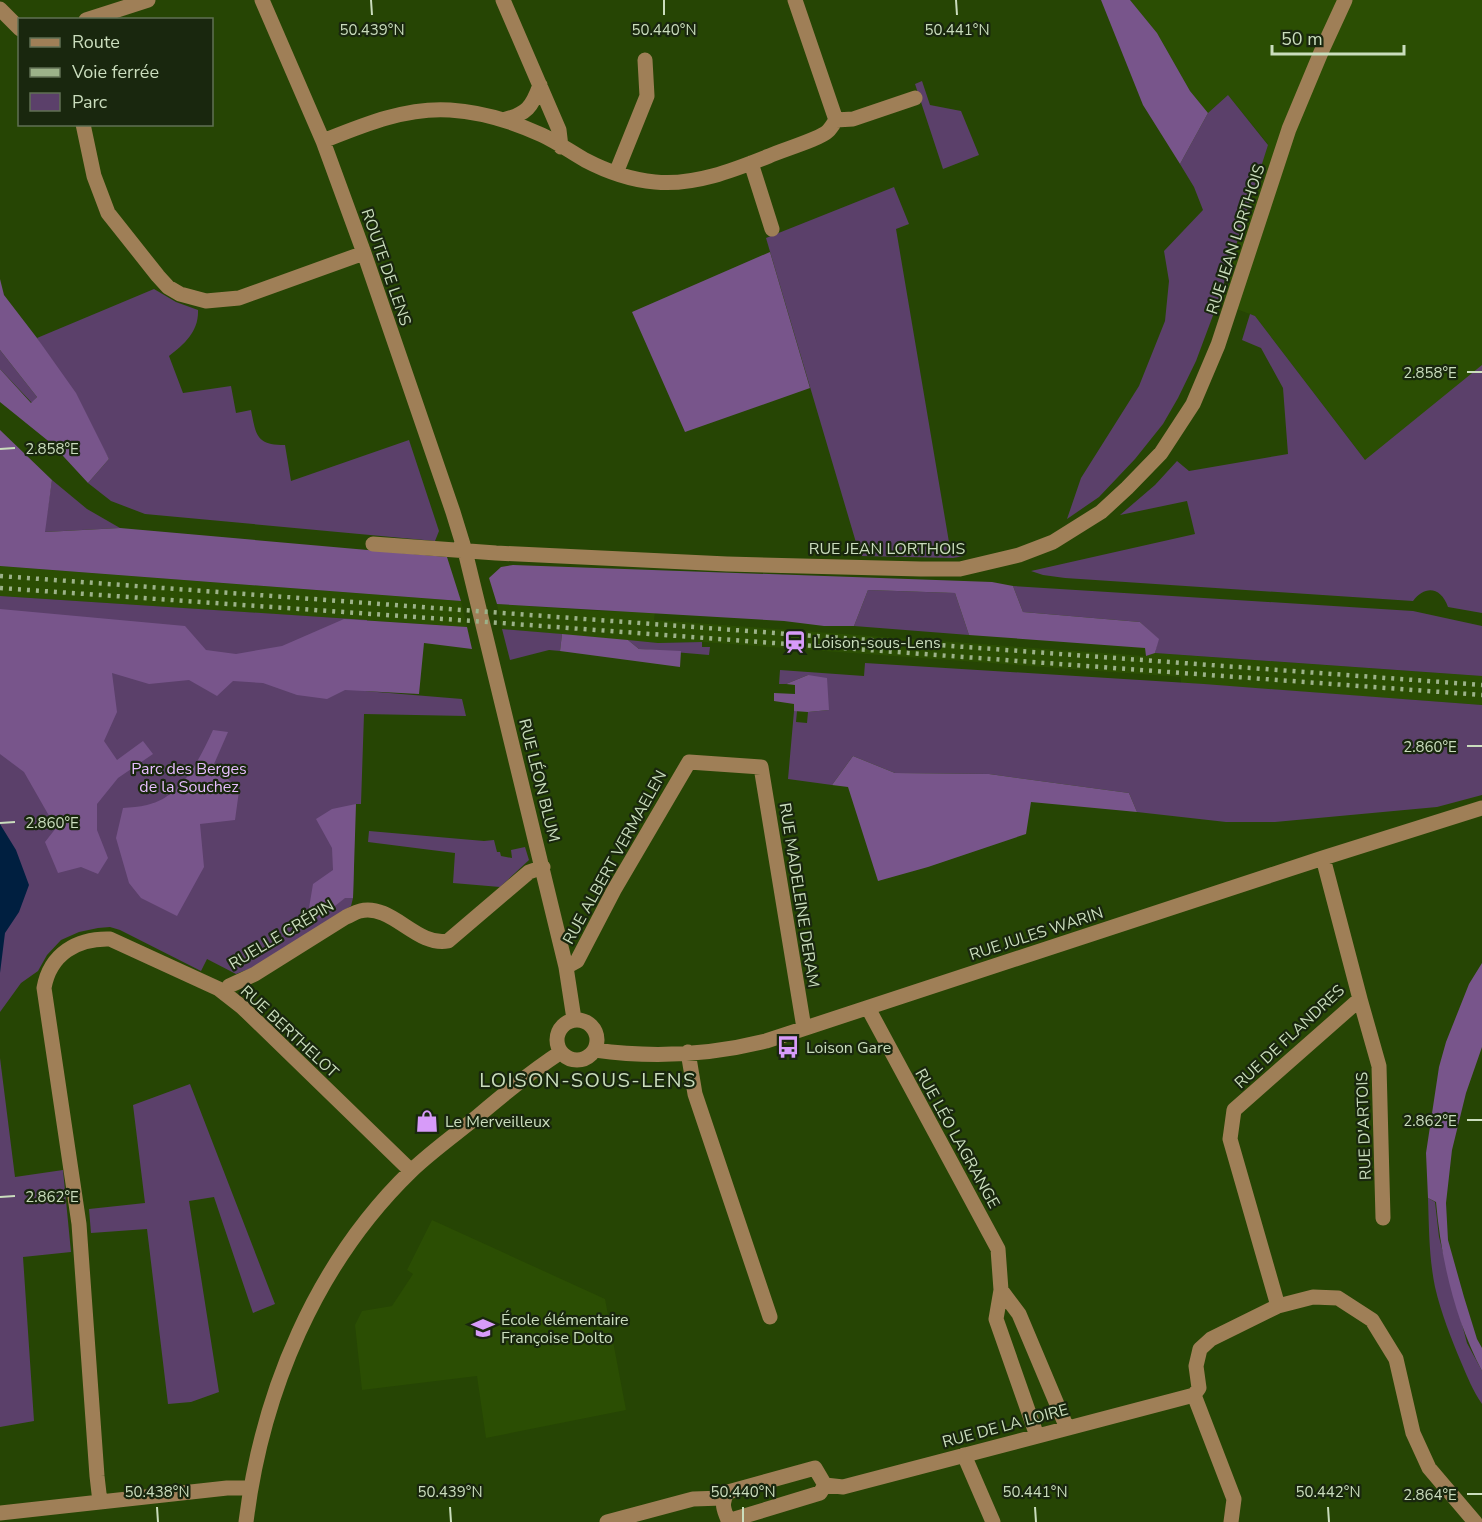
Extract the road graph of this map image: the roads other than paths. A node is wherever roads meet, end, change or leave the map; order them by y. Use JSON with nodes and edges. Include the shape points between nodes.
{"nodes":[{"id":1,"x":148,"y":0,"type":"edge"},
{"id":2,"x":262,"y":0,"type":"edge"},
{"id":3,"x":503,"y":0,"type":"edge"},
{"id":4,"x":795,"y":0,"type":"edge"},
{"id":5,"x":1345,"y":0,"type":"edge"},
{"id":6,"x":0,"y":9,"type":"edge"},
{"id":7,"x":92,"y":18,"type":"edge"},
{"id":8,"x":18,"y":27,"type":"edge"},
{"id":9,"x":645,"y":60,"type":"dead end"},
{"id":10,"x":540,"y":85,"type":"junction"},
{"id":11,"x":915,"y":98,"type":"dead end"},
{"id":12,"x":503,"y":120,"type":"junction"},
{"id":13,"x":836,"y":120,"type":"junction"},
{"id":14,"x":83,"y":126,"type":"edge"},
{"id":15,"x":322,"y":141,"type":"junction"},
{"id":16,"x":561,"y":147,"type":"junction"},
{"id":17,"x":751,"y":163,"type":"junction"},
{"id":18,"x":616,"y":173,"type":"junction"},
{"id":19,"x":772,"y":229,"type":"dead end"},
{"id":20,"x":363,"y":253,"type":"junction"},
{"id":21,"x":374,"y":544,"type":"dead end"},
{"id":22,"x":465,"y":551,"type":"junction"},
{"id":23,"x":761,"y":767,"type":"joint"},
{"id":24,"x":1482,"y":808,"type":"edge"},
{"id":25,"x":1323,"y":858,"type":"junction"},
{"id":26,"x":543,"y":867,"type":"junction"},
{"id":27,"x":566,"y":966,"type":"junction"},
{"id":28,"x":225,"y":994,"type":"junction"},
{"id":29,"x":1360,"y":999,"type":"junction"},
{"id":30,"x":868,"y":1008,"type":"junction"},
{"id":31,"x":574,"y":1019,"type":"junction"},
{"id":32,"x":804,"y":1028,"type":"junction"},
{"id":33,"x":595,"y":1050,"type":"junction"},
{"id":34,"x":561,"y":1052,"type":"junction"},
{"id":35,"x":688,"y":1052,"type":"junction"},
{"id":36,"x":411,"y":1171,"type":"junction"},
{"id":37,"x":1383,"y":1218,"type":"dead end"},
{"id":38,"x":1001,"y":1290,"type":"junction"},
{"id":39,"x":1278,"y":1306,"type":"junction"},
{"id":40,"x":770,"y":1317,"type":"dead end"},
{"id":41,"x":1194,"y":1395,"type":"junction"},
{"id":42,"x":1067,"y":1428,"type":"junction"},
{"id":43,"x":1037,"y":1436,"type":"junction"},
{"id":44,"x":964,"y":1455,"type":"junction"},
{"id":45,"x":825,"y":1485,"type":"junction"},
{"id":46,"x":250,"y":1488,"type":"junction"},
{"id":47,"x":723,"y":1498,"type":"junction"},
{"id":48,"x":100,"y":1502,"type":"junction"},
{"id":49,"x":0,"y":1513,"type":"edge"},
{"id":50,"x":728,"y":1521,"type":"edge"},
{"id":51,"x":246,"y":1522,"type":"edge"},
{"id":52,"x":607,"y":1522,"type":"edge"},
{"id":53,"x":993,"y":1522,"type":"edge"},
{"id":54,"x":1231,"y":1522,"type":"edge"},
{"id":55,"x":1475,"y":1522,"type":"edge"}],
"edges":[{"from":1,"to":7,"type":"street"},
{"from":2,"to":15,"type":"street","name":"ROUTE DE LENS"},
{"from":3,"to":10,"type":"street"},
{"from":4,"to":13,"type":"street"},
{"from":5,"to":22,"type":"street","name":"RUE JEAN LORTHOIS","via":[[1289,129],[1218,345],[1193,404],[1161,453],[1101,512],[1053,542],[960,569],[727,564]]},
{"from":6,"to":8,"type":"street"},
{"from":9,"to":18,"type":"street","via":[[647,96]]},
{"from":10,"to":12,"type":"street","via":[[534,103],[518,116]]},
{"from":10,"to":16,"type":"street"},
{"from":11,"to":13,"type":"street","via":[[854,119]]},
{"from":12,"to":15,"type":"street","via":[[472,112],[418,111],[379,120]]},
{"from":12,"to":16,"type":"street","via":[[543,135]]},
{"from":13,"to":17,"type":"street","via":[[827,132]]},
{"from":14,"to":20,"type":"street","via":[[94,176],[108,213],[158,276],[180,294],[206,301],[239,298]]},
{"from":15,"to":20,"type":"street","name":"ROUTE DE LENS"},
{"from":16,"to":18,"type":"street"},
{"from":17,"to":18,"type":"street","via":[[694,181],[674,183]]},
{"from":17,"to":19,"type":"street"},
{"from":20,"to":22,"type":"street","name":"ROUTE DE LENS"},
{"from":21,"to":22,"type":"street","name":"RUE JEAN LORTHOIS"},
{"from":22,"to":26,"type":"street","name":"RUE LÉON BLUM"},
{"from":23,"to":27,"type":"street","name":"RUE ALBERT VERMAELEN","via":[[688,762],[577,961]]},
{"from":23,"to":32,"type":"street","name":"RUE MADELEINE DERAM"},
{"from":24,"to":25,"type":"street","name":"RUE JULES WARIN"},
{"from":25,"to":29,"type":"street","name":"RUE DE FLANDRES"},
{"from":25,"to":30,"type":"street","name":"RUE JULES WARIN"},
{"from":26,"to":27,"type":"street","name":"RUE LÉON BLUM"},
{"from":26,"to":28,"type":"street","name":"RUELLE CRÉPIN","via":[[529,872],[448,940],[436,941],[378,911],[360,910],[229,986]]},
{"from":27,"to":31,"type":"street","name":"RUE LÉON BLUM"},
{"from":28,"to":36,"type":"street","name":"RUE BERTHELOT"},
{"from":28,"to":48,"type":"street","name":"RUE BERTHELOT","via":[[110,939],[74,945],[46,975],[44,988],[79,1224]]},
{"from":29,"to":37,"type":"street","name":"RUE D'ARTOIS","via":[[1379,1066]]},
{"from":29,"to":39,"type":"street","name":"RUE DE FLANDRES","via":[[1234,1110],[1230,1139]]},
{"from":30,"to":32,"type":"street","name":"RUE JULES WARIN"},
{"from":30,"to":38,"type":"street","name":"RUE LÉO LAGRANGE","via":[[998,1249]]},
{"from":31,"to":33,"type":"street","via":[[591,1024],[598,1041]]},
{"from":31,"to":34,"type":"street","via":[[564,1023],[558,1032],[556,1042]]},
{"from":32,"to":35,"type":"street","name":"RUE JULES WARIN","via":[[752,1044]]},
{"from":33,"to":34,"type":"street","via":[[590,1056],[574,1060]]},
{"from":33,"to":35,"type":"street","name":"RUE JULES WARIN","via":[[634,1055]]},
{"from":34,"to":36,"type":"street"},
{"from":35,"to":40,"type":"street","via":[[694,1094]]},
{"from":36,"to":46,"type":"street","via":[[361,1227],[309,1312],[268,1411]]},
{"from":38,"to":42,"type":"street","via":[[1019,1314]]},
{"from":38,"to":43,"type":"street","name":"RUE LÉO LAGRANGE","via":[[996,1319]]},
{"from":39,"to":41,"type":"street","via":[[1200,1349],[1196,1366],[1199,1388]]},
{"from":39,"to":55,"type":"street","via":[[1313,1297],[1338,1298],[1372,1320],[1396,1359],[1413,1433],[1429,1468]]},
{"from":41,"to":42,"type":"street","name":"RUE DE LA LOIRE"},
{"from":41,"to":54,"type":"street","via":[[1234,1499]]},
{"from":42,"to":43,"type":"street","name":"RUE DE LA LOIRE"},
{"from":43,"to":44,"type":"street","name":"RUE DE LA LOIRE"},
{"from":44,"to":45,"type":"street","name":"RUE DE LA LOIRE","via":[[843,1487]]},
{"from":44,"to":53,"type":"street"},
{"from":45,"to":47,"type":"street","via":[[815,1468],[728,1492]]},
{"from":45,"to":50,"type":"street","name":"RUE DE LA LOIRE","via":[[820,1493]]},
{"from":46,"to":48,"type":"street"},
{"from":46,"to":51,"type":"street"},
{"from":47,"to":50,"type":"street","name":"RUE DE LA LOIRE"},
{"from":47,"to":52,"type":"street","via":[[693,1499]]},
{"from":48,"to":49,"type":"street"}]}
